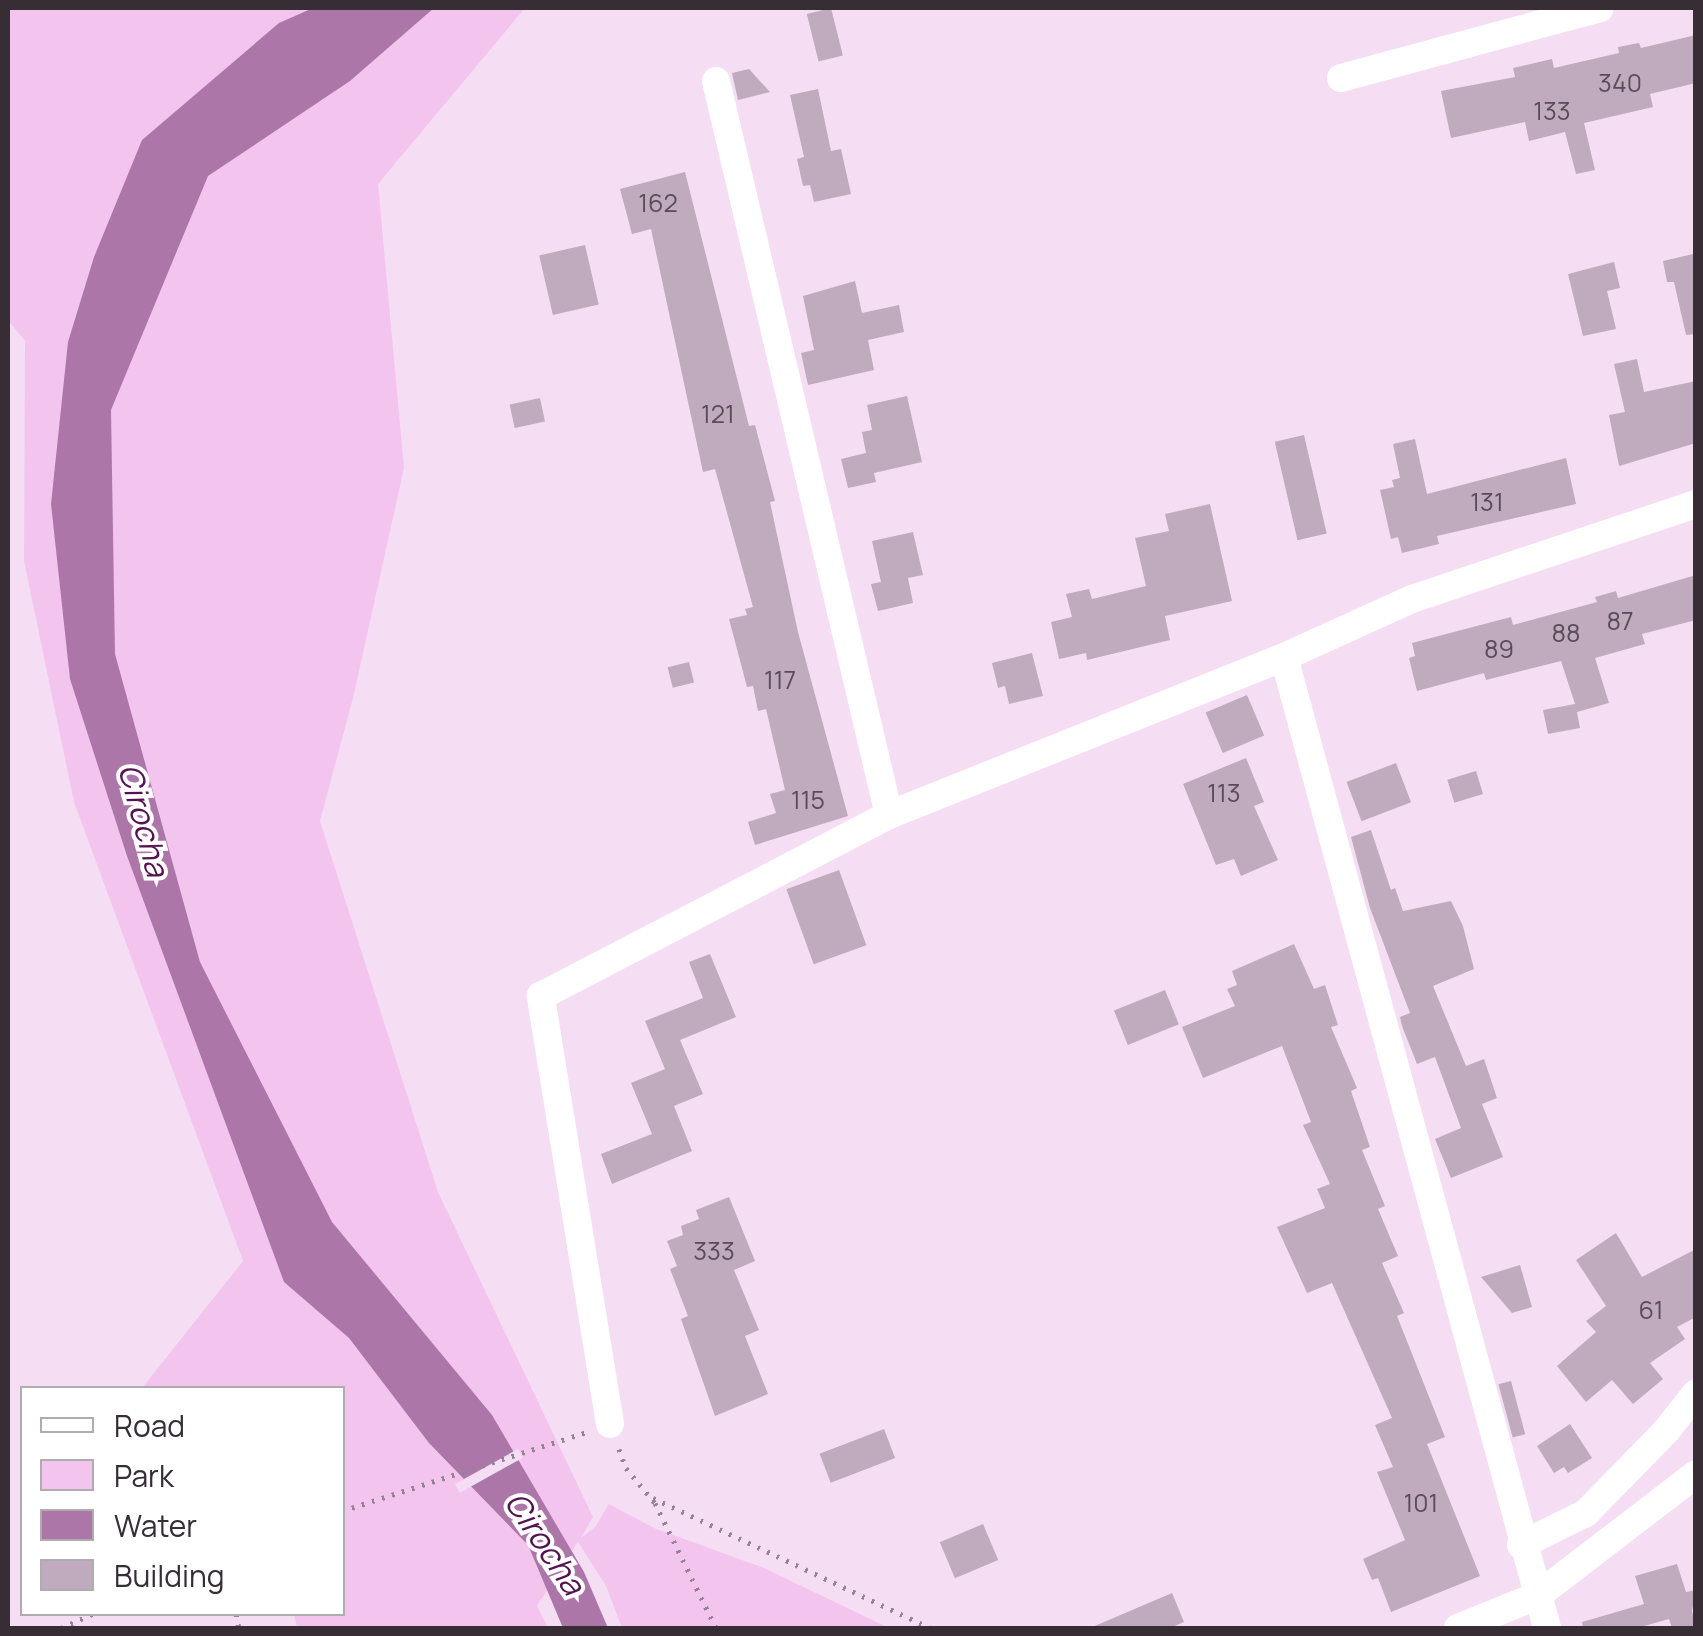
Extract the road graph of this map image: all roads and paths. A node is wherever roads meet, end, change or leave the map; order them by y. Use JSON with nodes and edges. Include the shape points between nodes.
{"nodes":[{"id":1,"x":1600,"y":8,"type":"edge"},
{"id":2,"x":1341,"y":78,"type":"dead end"},
{"id":3,"x":716,"y":82,"type":"dead end"},
{"id":4,"x":1696,"y":504,"type":"edge"},
{"id":5,"x":1284,"y":657,"type":"junction"},
{"id":6,"x":889,"y":815,"type":"junction"},
{"id":7,"x":1696,"y":1393,"type":"edge"},
{"id":8,"x":610,"y":1424,"type":"joint"},
{"id":9,"x":574,"y":1436,"type":"dead end"},
{"id":10,"x":1696,"y":1474,"type":"edge"},
{"id":11,"x":648,"y":1496,"type":"junction"},
{"id":12,"x":345,"y":1510,"type":"edge"},
{"id":13,"x":1521,"y":1545,"type":"junction"},
{"id":14,"x":1538,"y":1596,"type":"junction"},
{"id":15,"x":89,"y":1616,"type":"edge"},
{"id":16,"x":61,"y":1628,"type":"edge"},
{"id":17,"x":716,"y":1628,"type":"edge"},
{"id":18,"x":931,"y":1628,"type":"edge"},
{"id":19,"x":1458,"y":1628,"type":"edge"},
{"id":20,"x":1547,"y":1628,"type":"edge"}],
"edges":[{"from":1,"to":2,"type":"street"},
{"from":3,"to":6,"type":"street"},
{"from":4,"to":5,"type":"street","via":[[1412,598]]},
{"from":5,"to":6,"type":"street"},
{"from":5,"to":13,"type":"street"},
{"from":6,"to":8,"type":"street","via":[[542,996]]},
{"from":7,"to":13,"type":"street","via":[[1586,1512]]},
{"from":8,"to":11,"type":"path","via":[[626,1468]]},
{"from":9,"to":12,"type":"path"},
{"from":10,"to":14,"type":"street"},
{"from":11,"to":17,"type":"path"},
{"from":11,"to":18,"type":"path"},
{"from":13,"to":14,"type":"street"},
{"from":14,"to":19,"type":"street"},
{"from":14,"to":20,"type":"street"},
{"from":15,"to":16,"type":"path"}]}
